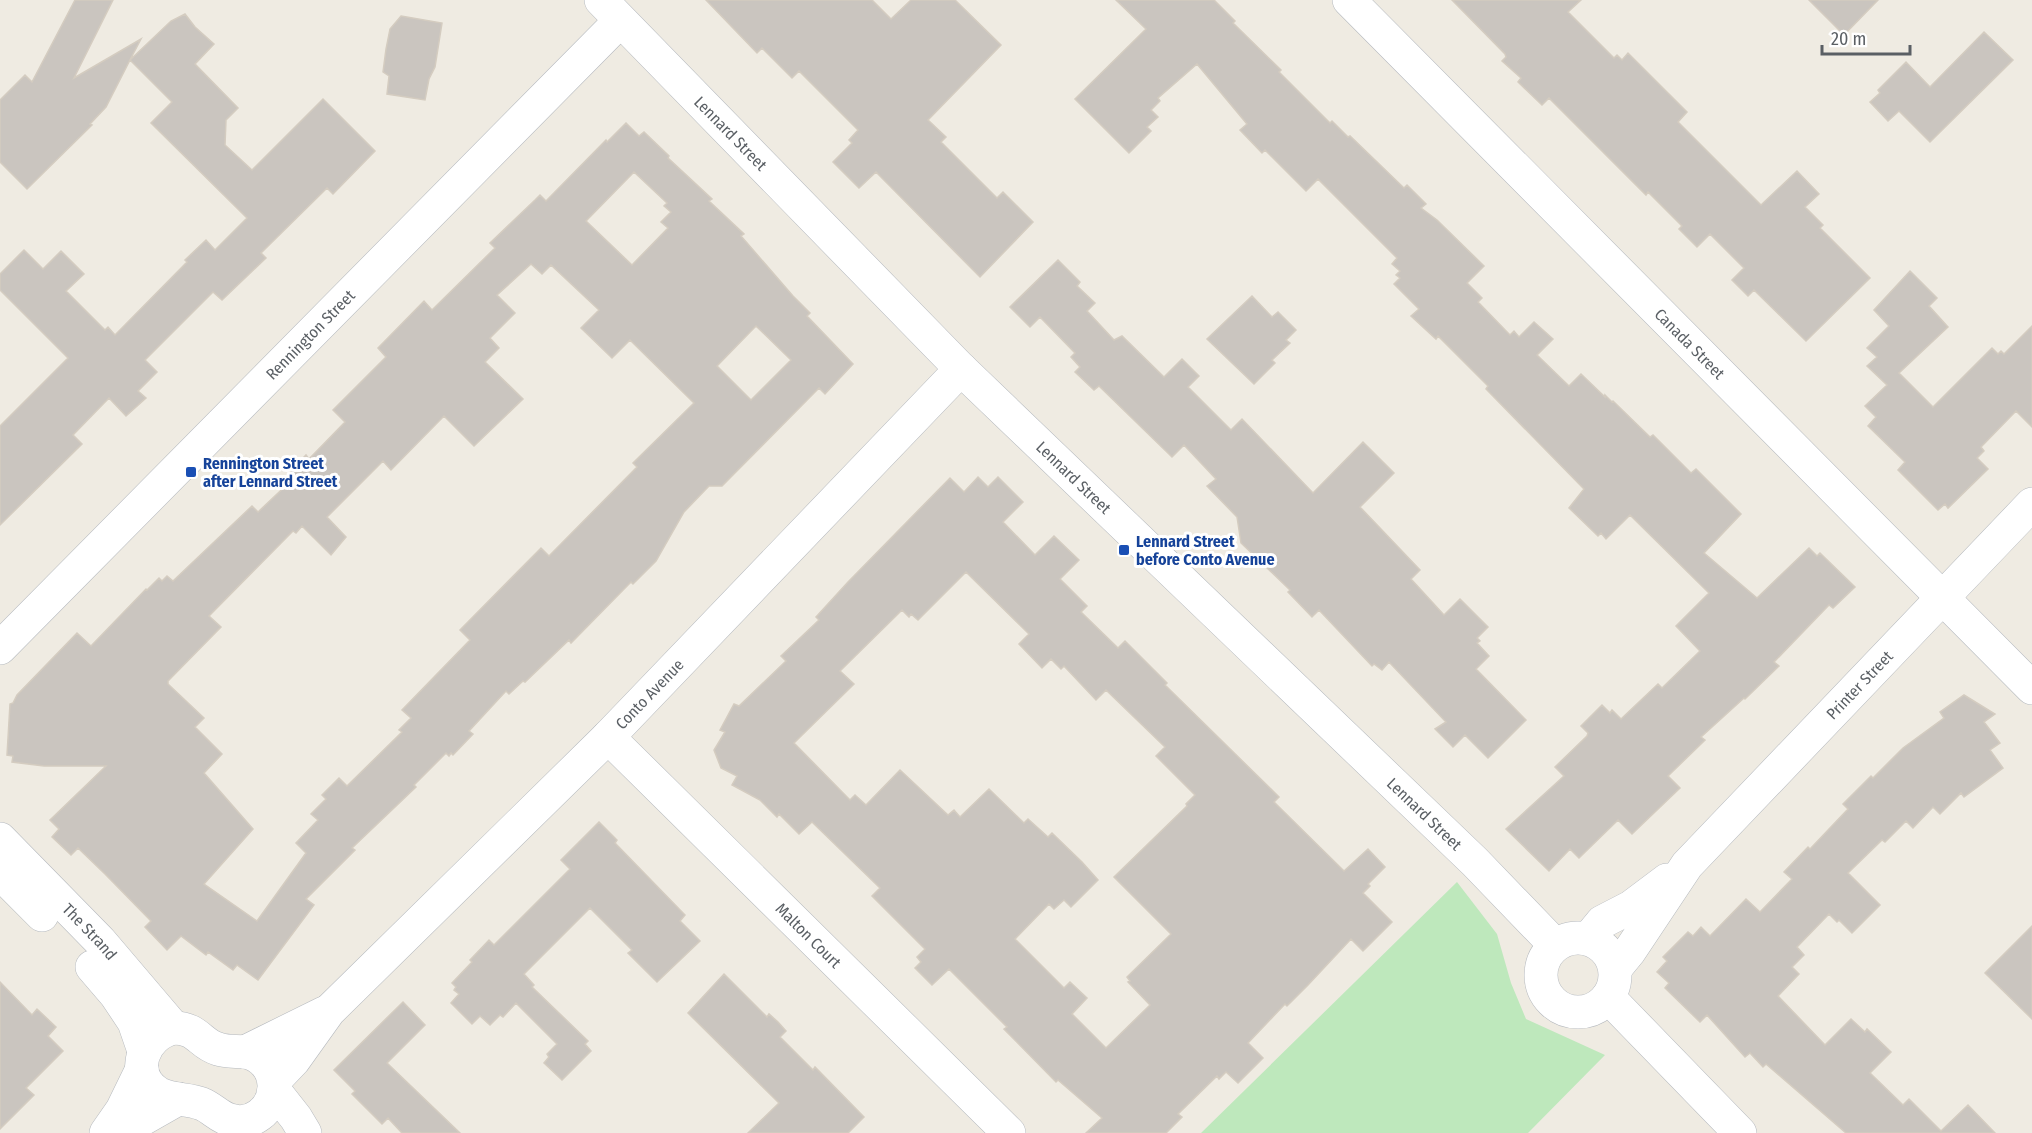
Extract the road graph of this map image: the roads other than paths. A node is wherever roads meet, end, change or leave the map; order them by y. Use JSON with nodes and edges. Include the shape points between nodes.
{"nodes":[{"id":1,"x":1349,"y":0,"type":"edge"},
{"id":2,"x":610,"y":10,"type":"edge"},
{"id":3,"x":961,"y":369,"type":"junction"},
{"id":4,"x":2032,"y":504,"type":"edge"},
{"id":5,"x":1941,"y":598,"type":"junction"},
{"id":6,"x":0,"y":648,"type":"edge"},
{"id":7,"x":2032,"y":688,"type":"edge"},
{"id":8,"x":608,"y":737,"type":"junction"},
{"id":9,"x":0,"y":839,"type":"edge"},
{"id":10,"x":1687,"y":865,"type":"junction"},
{"id":11,"x":0,"y":873,"type":"edge"},
{"id":12,"x":1588,"y":939,"type":"junction"},
{"id":13,"x":1555,"y":945,"type":"junction"},
{"id":14,"x":1612,"y":983,"type":"junction"},
{"id":15,"x":328,"y":1011,"type":"junction"},
{"id":16,"x":174,"y":1028,"type":"junction"},
{"id":17,"x":245,"y":1053,"type":"junction"},
{"id":18,"x":143,"y":1060,"type":"junction"},
{"id":19,"x":274,"y":1085,"type":"junction"},
{"id":20,"x":178,"y":1099,"type":"junction"},
{"id":21,"x":251,"y":1127,"type":"edge"},
{"id":22,"x":106,"y":1133,"type":"edge"},
{"id":23,"x":118,"y":1133,"type":"edge"},
{"id":24,"x":305,"y":1133,"type":"edge"},
{"id":25,"x":1009,"y":1133,"type":"edge"},
{"id":26,"x":1740,"y":1133,"type":"edge"}],
"edges":[{"from":1,"to":5,"type":"street","name":"Canada Street"},
{"from":2,"to":3,"type":"street","name":"Lennard Street"},
{"from":2,"to":6,"type":"street","name":"Rennington Street"},
{"from":3,"to":8,"type":"street","name":"Conto Avenue"},
{"from":3,"to":13,"type":"street","name":"Lennard Street","via":[[1474,862]]},
{"from":4,"to":5,"type":"street","name":"Printer Street"},
{"from":5,"to":7,"type":"street","name":"Canada Street"},
{"from":5,"to":10,"type":"street","name":"Printer Street"},
{"from":8,"to":15,"type":"street","name":"Conto Avenue"},
{"from":8,"to":25,"type":"street","name":"Malton Court"},
{"from":9,"to":16,"type":"street","name":"The Strand","via":[[100,941]]},
{"from":10,"to":12,"type":"street","name":"Printer Street","via":[[1602,922]]},
{"from":10,"to":14,"type":"street","name":"Printer Street"},
{"from":11,"to":18,"type":"street","name":"The Strand","via":[[116,995],[134,1022]]},
{"from":12,"to":13,"type":"street","via":[[1565,940]]},
{"from":12,"to":14,"type":"street","via":[[1598,943],[1612,959]]},
{"from":13,"to":14,"type":"street","via":[[1546,955],[1540,980],[1544,992],[1562,1010],[1588,1012],[1600,1006]]},
{"from":14,"to":26,"type":"street"},
{"from":15,"to":17,"type":"street","name":"Conto Avenue"},
{"from":15,"to":19,"type":"street","name":"Conto Avenue"},
{"from":16,"to":17,"type":"street","via":[[195,1033],[218,1050]]},
{"from":16,"to":18,"type":"street","via":[[154,1037]]},
{"from":17,"to":19,"type":"street","via":[[264,1062]]},
{"from":18,"to":20,"type":"street","name":"The Strand","via":[[147,1082],[157,1092]]},
{"from":18,"to":22,"type":"street","via":[[122,1110]]},
{"from":19,"to":21,"type":"street","name":"Conto Avenue","via":[[271,1102]]},
{"from":19,"to":24,"type":"street"},
{"from":20,"to":21,"type":"street","name":"The Strand","via":[[203,1104],[229,1120]]},
{"from":20,"to":23,"type":"street"}]}
